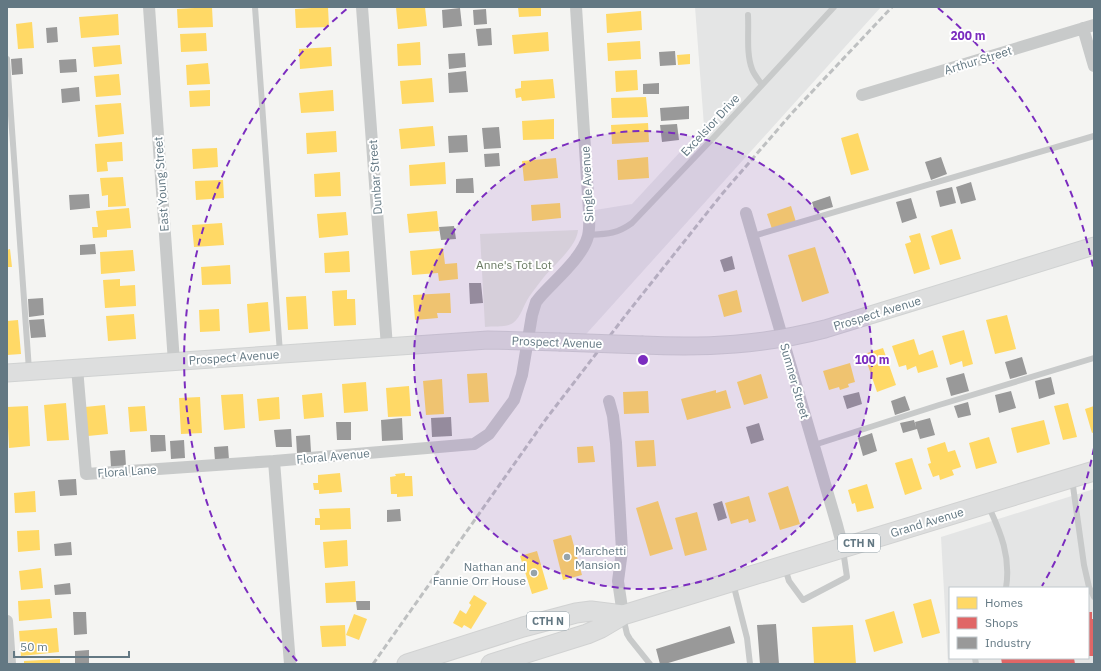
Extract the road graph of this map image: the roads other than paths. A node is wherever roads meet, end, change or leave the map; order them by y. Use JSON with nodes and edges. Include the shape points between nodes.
{"nodes":[{"id":1,"x":149,"y":7,"type":"edge"},
{"id":2,"x":255,"y":7,"type":"edge"},
{"id":3,"x":362,"y":7,"type":"edge"},
{"id":4,"x":576,"y":7,"type":"edge"},
{"id":5,"x":834,"y":7,"type":"edge"},
{"id":6,"x":748,"y":15,"type":"dead end"},
{"id":7,"x":1088,"y":27,"type":"edge"},
{"id":8,"x":7,"y":59,"type":"edge"},
{"id":9,"x":1094,"y":66,"type":"edge"},
{"id":10,"x":762,"y":85,"type":"junction"},
{"id":11,"x":862,"y":95,"type":"dead end"},
{"id":12,"x":1094,"y":136,"type":"edge"},
{"id":13,"x":746,"y":213,"type":"dead end"},
{"id":14,"x":588,"y":235,"type":"junction"},
{"id":15,"x":753,"y":236,"type":"junction"},
{"id":16,"x":1094,"y":246,"type":"edge"},
{"id":17,"x":782,"y":338,"type":"junction"},
{"id":18,"x":528,"y":341,"type":"junction"},
{"id":19,"x":387,"y":346,"type":"junction"},
{"id":20,"x":281,"y":354,"type":"junction"},
{"id":21,"x":1094,"y":358,"type":"edge"},
{"id":22,"x":174,"y":362,"type":"junction"},
{"id":23,"x":77,"y":368,"type":"junction"},
{"id":24,"x":29,"y":372,"type":"junction"},
{"id":25,"x":7,"y":373,"type":"edge"},
{"id":26,"x":609,"y":401,"type":"dead end"},
{"id":27,"x":814,"y":445,"type":"junction"},
{"id":28,"x":274,"y":461,"type":"junction"},
{"id":29,"x":1094,"y":471,"type":"edge"},
{"id":30,"x":1071,"y":478,"type":"junction"},
{"id":31,"x":988,"y":504,"type":"junction"},
{"id":32,"x":843,"y":548,"type":"junction"},
{"id":33,"x":784,"y":565,"type":"junction"},
{"id":34,"x":733,"y":581,"type":"junction"},
{"id":35,"x":1006,"y":587,"type":"edge"},
{"id":36,"x":1094,"y":597,"type":"edge"},
{"id":37,"x":623,"y":615,"type":"junction"},
{"id":38,"x":7,"y":621,"type":"edge"},
{"id":39,"x":409,"y":663,"type":"edge"},
{"id":40,"x":10,"y":664,"type":"edge"},
{"id":41,"x":290,"y":664,"type":"edge"},
{"id":42,"x":491,"y":664,"type":"edge"},
{"id":43,"x":650,"y":664,"type":"edge"},
{"id":44,"x":750,"y":664,"type":"edge"}],
"edges":[{"from":1,"to":22,"type":"street","name":"East Young Street"},
{"from":2,"to":20,"type":"lane"},
{"from":3,"to":19,"type":"street","name":"Dunbar Street"},
{"from":4,"to":14,"type":"street","name":"Single Avenue","via":[[589,211]]},
{"from":5,"to":10,"type":"lane","name":"Excelsior Drive"},
{"from":6,"to":10,"type":"lane","via":[[751,64]]},
{"from":7,"to":9,"type":"street"},
{"from":7,"to":11,"type":"street","name":"Arthur Street"},
{"from":8,"to":24,"type":"lane"},
{"from":10,"to":14,"type":"lane","name":"Excelsior Drive","via":[[632,223],[619,231]]},
{"from":12,"to":15,"type":"lane"},
{"from":13,"to":15,"type":"street","name":"Sumner Street"},
{"from":14,"to":18,"type":"street","name":"Single Avenue","via":[[576,257],[536,302]]},
{"from":15,"to":17,"type":"street","name":"Sumner Street"},
{"from":16,"to":17,"type":"street","name":"Prospect Avenue","via":[[825,329]]},
{"from":17,"to":18,"type":"street","name":"Prospect Avenue","bridge":true,"via":[[713,346]]},
{"from":17,"to":27,"type":"street","name":"Sumner Street"},
{"from":18,"to":19,"type":"street","name":"Prospect Avenue","via":[[488,340]]},
{"from":18,"to":28,"type":"street","name":"Floral Avenue","via":[[522,375],[514,400],[489,434],[474,444]]},
{"from":19,"to":20,"type":"street","name":"Prospect Avenue"},
{"from":20,"to":22,"type":"street","name":"Prospect Avenue"},
{"from":21,"to":27,"type":"lane"},
{"from":22,"to":23,"type":"street","name":"Prospect Avenue"},
{"from":23,"to":24,"type":"street","name":"Prospect Avenue"},
{"from":23,"to":28,"type":"street","name":"Floral Lane","via":[[86,474]]},
{"from":24,"to":25,"type":"street","name":"Prospect Avenue"},
{"from":26,"to":37,"type":"street","via":[[615,432],[622,551],[618,584]]},
{"from":27,"to":32,"type":"street","name":"Sumner Street"},
{"from":28,"to":41,"type":"street"},
{"from":29,"to":30,"type":"main road","name":"Grand Avenue","number":"CTH N"},
{"from":30,"to":31,"type":"main road","name":"Grand Avenue","number":"CTH N"},
{"from":30,"to":36,"type":"lane","via":[[1084,566]]},
{"from":31,"to":32,"type":"main road","name":"Grand Avenue","number":"CTH N"},
{"from":31,"to":35,"type":"lane","via":[[1006,552]]},
{"from":32,"to":33,"type":"main road","name":"Grand Avenue","number":"CTH N"},
{"from":32,"to":33,"type":"lane","via":[[846,577],[803,600],[789,582]]},
{"from":33,"to":34,"type":"main road","name":"Grand Avenue","number":"CTH N"},
{"from":34,"to":37,"type":"main road","name":"Grand Avenue","number":"CTH N"},
{"from":34,"to":44,"type":"lane","via":[[747,638]]},
{"from":37,"to":39,"type":"main road","name":"Grand Avenue","number":"CTH N","via":[[592,611],[576,613]]},
{"from":37,"to":42,"type":"main road","name":"Grand Avenue","number":"CTH N","via":[[587,634]]},
{"from":37,"to":43,"type":"lane","via":[[627,634]]},
{"from":38,"to":40,"type":"street"}]}
